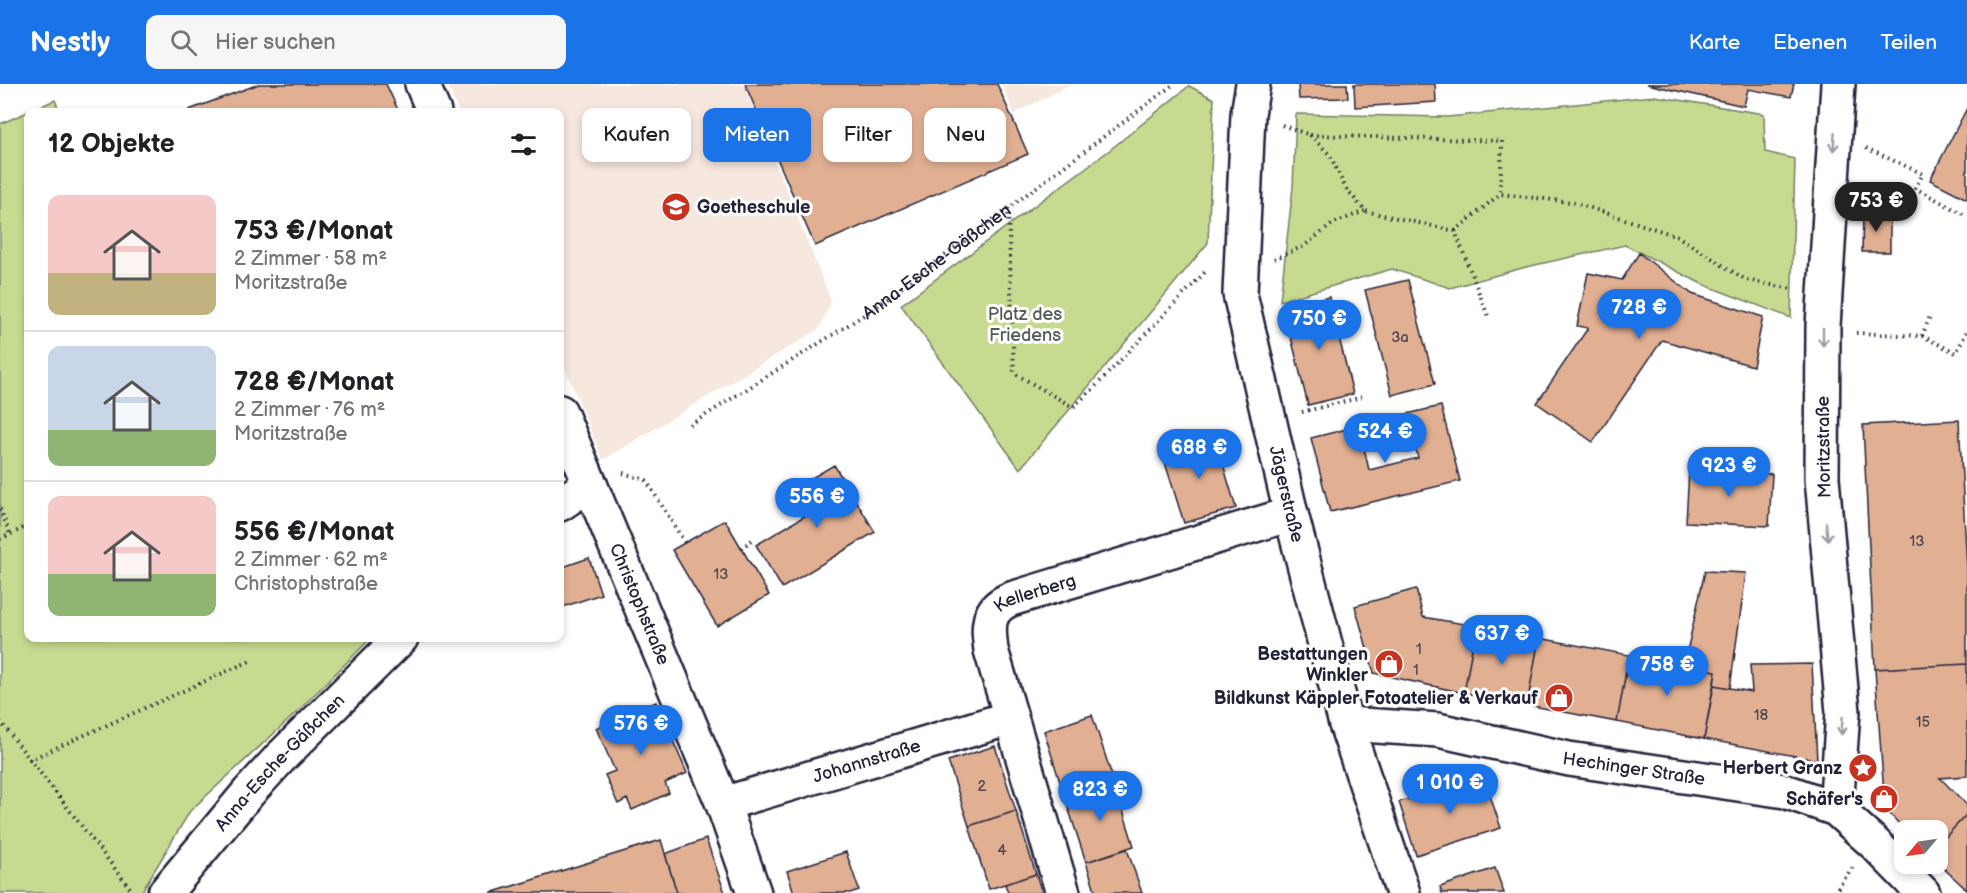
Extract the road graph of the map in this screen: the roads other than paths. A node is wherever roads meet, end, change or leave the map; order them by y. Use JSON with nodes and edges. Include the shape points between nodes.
{"nodes":[{"id":1,"x":422,"y":84,"type":"edge"},
{"id":2,"x":1838,"y":84,"type":"edge"},
{"id":3,"x":1251,"y":99,"type":"edge"},
{"id":4,"x":432,"y":108,"type":"edge"},
{"id":5,"x":564,"y":418,"type":"edge"},
{"id":6,"x":602,"y":477,"type":"junction"},
{"id":7,"x":564,"y":501,"type":"edge"},
{"id":8,"x":1291,"y":514,"type":"junction"},
{"id":9,"x":397,"y":642,"type":"edge"},
{"id":10,"x":1010,"y":718,"type":"junction"},
{"id":11,"x":1346,"y":724,"type":"junction"},
{"id":12,"x":723,"y":804,"type":"junction"},
{"id":13,"x":1836,"y":809,"type":"junction"},
{"id":14,"x":165,"y":893,"type":"edge"},
{"id":15,"x":754,"y":893,"type":"edge"},
{"id":16,"x":1063,"y":893,"type":"edge"},
{"id":17,"x":1403,"y":893,"type":"edge"},
{"id":18,"x":1923,"y":893,"type":"edge"}],
"edges":[{"from":1,"to":4,"type":"street"},
{"from":2,"to":13,"type":"street","name":"Moritzstraße","one_way":true,"via":[[1825,295],[1822,478],[1843,712]]},
{"from":3,"to":8,"type":"street","name":"Jägerstraße","via":[[1240,294]]},
{"from":5,"to":6,"type":"street","name":"Christophstraße"},
{"from":6,"to":7,"type":"street"},
{"from":6,"to":12,"type":"street","name":"Christophstraße"},
{"from":8,"to":10,"type":"street","name":"Kellerberg","via":[[1000,603],[988,630]]},
{"from":8,"to":11,"type":"street","name":"Jägerstraße"},
{"from":9,"to":14,"type":"street","name":"Anna-Esche-Gäßchen","via":[[273,765]]},
{"from":10,"to":12,"type":"street","name":"Johannstraße"},
{"from":10,"to":16,"type":"street","name":"Kellerberg"},
{"from":11,"to":13,"type":"street","name":"Hechinger Straße","via":[[1438,730],[1569,759],[1785,791]]},
{"from":11,"to":17,"type":"street","name":"Jägerstraße"},
{"from":12,"to":15,"type":"street","name":"Christophstraße"},
{"from":13,"to":18,"type":"street","name":"Hechinger Straße"}]}
